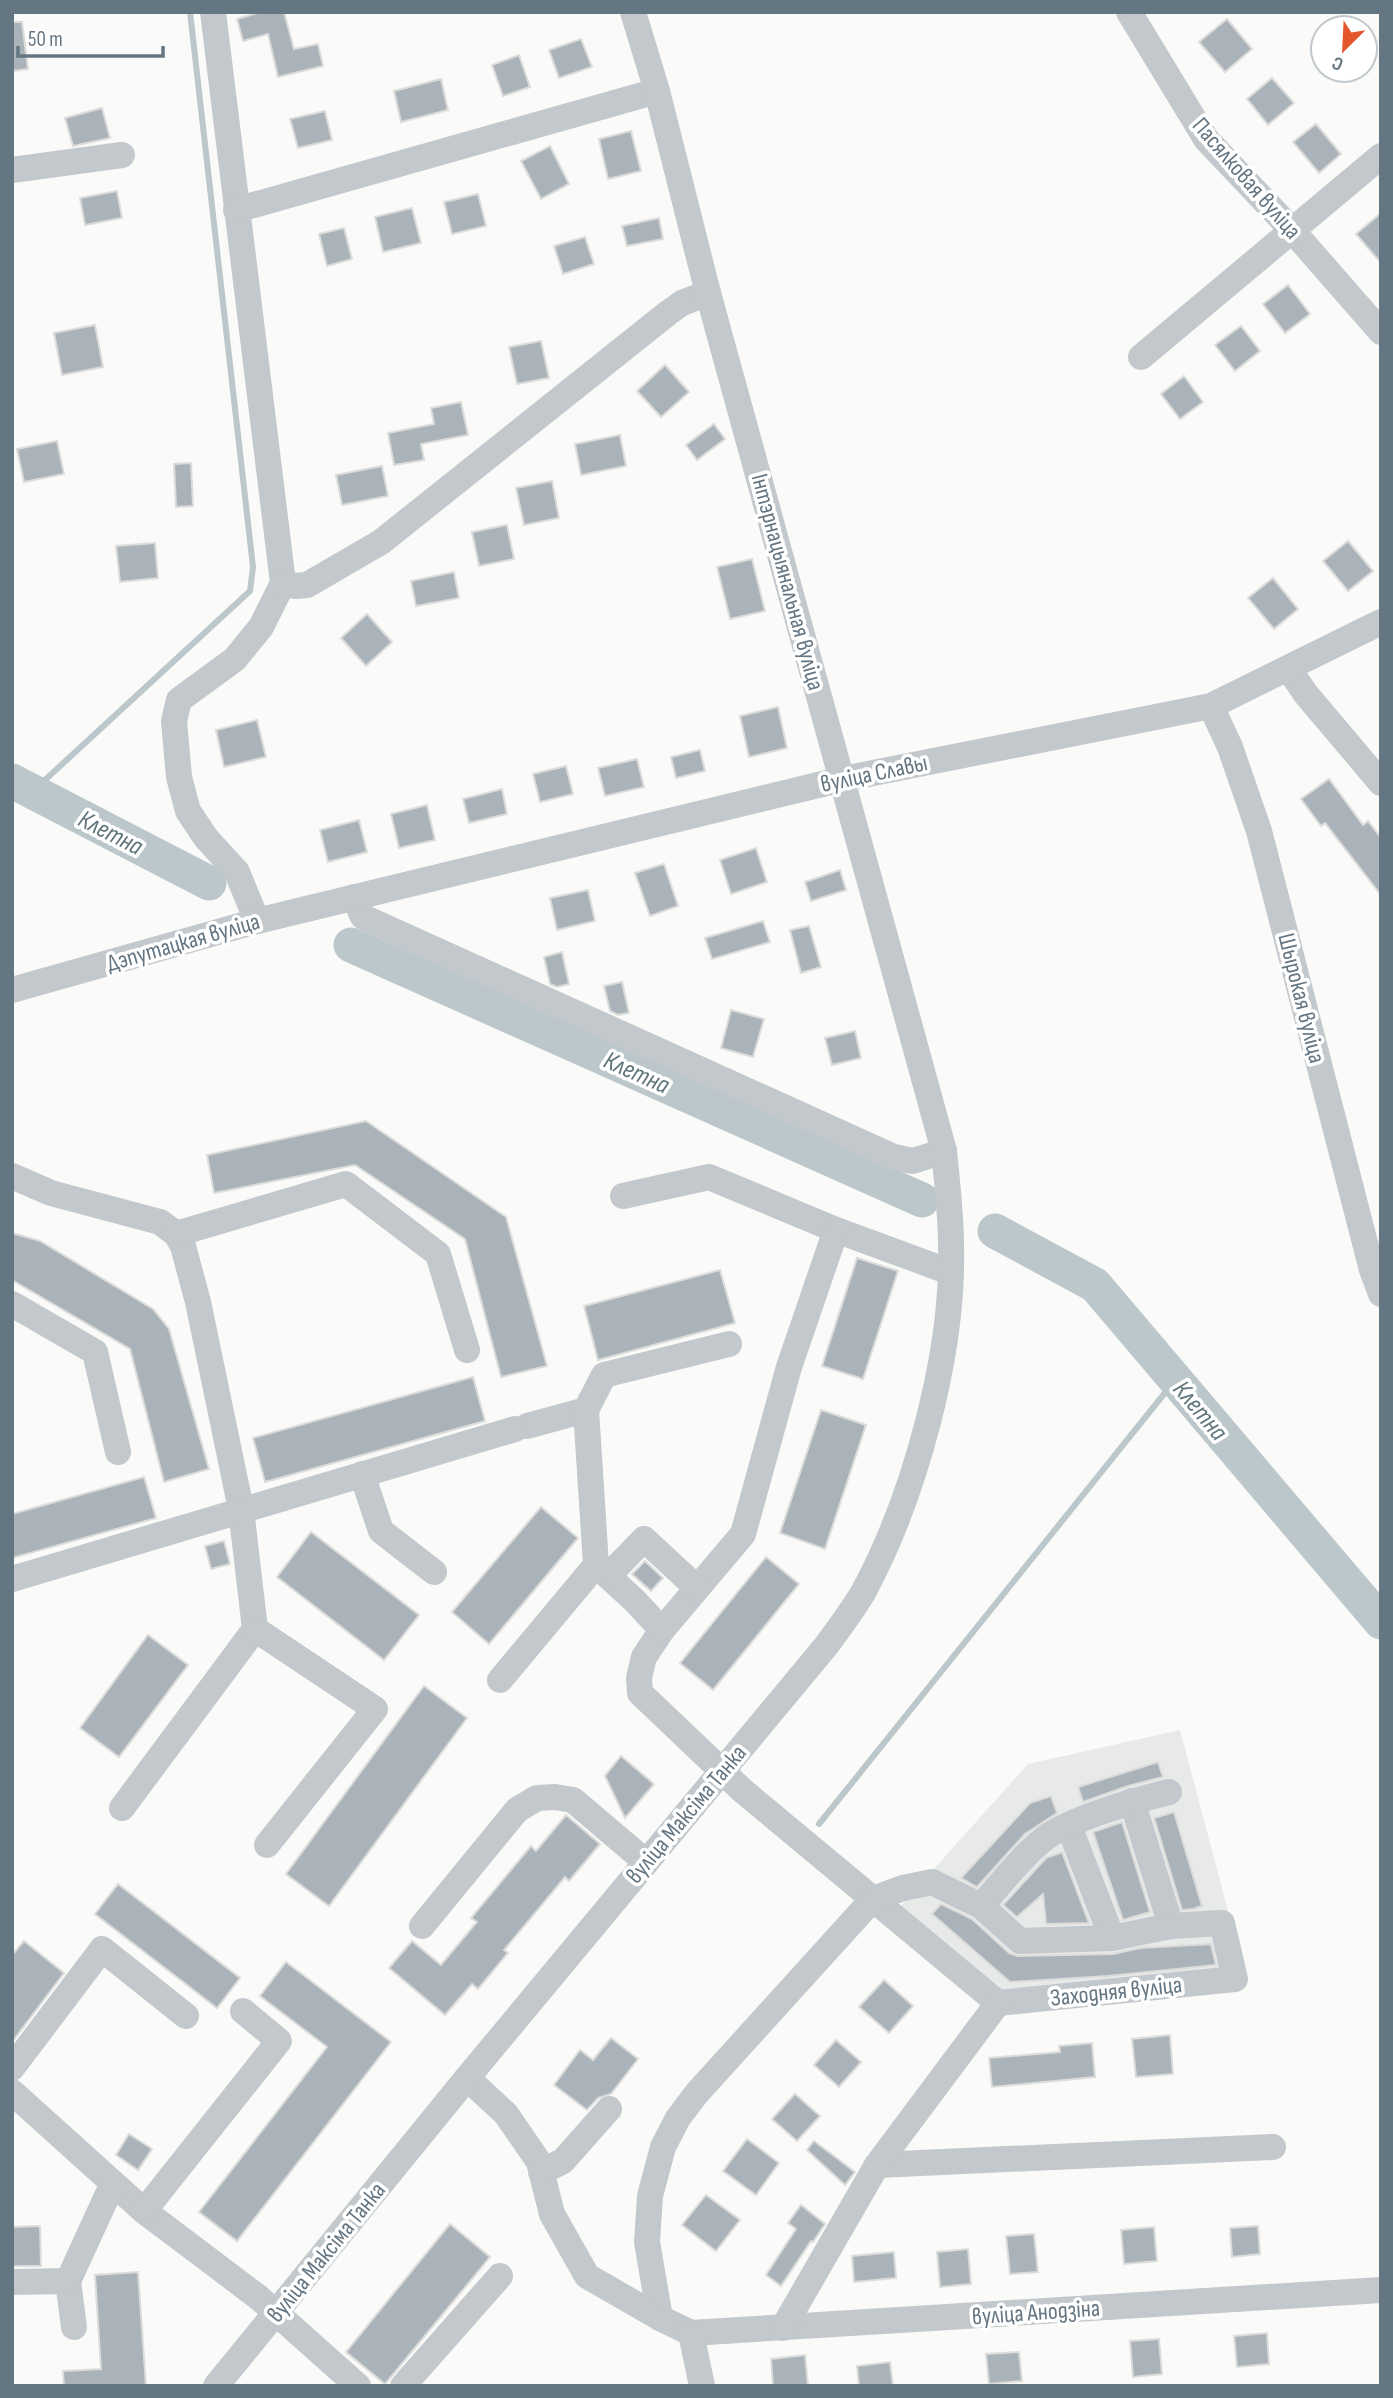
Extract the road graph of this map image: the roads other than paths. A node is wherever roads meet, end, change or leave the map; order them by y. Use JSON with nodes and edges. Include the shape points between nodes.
{"nodes":[{"id":1,"x":213,"y":12,"type":"edge"},
{"id":2,"x":633,"y":12,"type":"edge"},
{"id":3,"x":1129,"y":12,"type":"edge"},
{"id":4,"x":657,"y":91,"type":"junction"},
{"id":5,"x":122,"y":155,"type":"dead end"},
{"id":6,"x":1381,"y":156,"type":"edge"},
{"id":7,"x":12,"y":170,"type":"edge"},
{"id":8,"x":236,"y":210,"type":"junction"},
{"id":9,"x":1291,"y":229,"type":"junction"},
{"id":10,"x":708,"y":293,"type":"junction"},
{"id":11,"x":1381,"y":332,"type":"edge"},
{"id":12,"x":1141,"y":357,"type":"dead end"},
{"id":13,"x":283,"y":583,"type":"junction"},
{"id":14,"x":1381,"y":622,"type":"edge"},
{"id":15,"x":1289,"y":669,"type":"junction"},
{"id":16,"x":1211,"y":706,"type":"junction"},
{"id":17,"x":843,"y":779,"type":"junction"},
{"id":18,"x":1381,"y":783,"type":"edge"},
{"id":19,"x":354,"y":897,"type":"junction"},
{"id":20,"x":257,"y":921,"type":"junction"},
{"id":21,"x":12,"y":990,"type":"edge"},
{"id":22,"x":944,"y":1151,"type":"junction"},
{"id":23,"x":12,"y":1176,"type":"edge"},
{"id":24,"x":623,"y":1196,"type":"dead end"},
{"id":25,"x":836,"y":1230,"type":"junction"},
{"id":26,"x":176,"y":1234,"type":"junction"},
{"id":27,"x":950,"y":1272,"type":"junction"},
{"id":28,"x":1381,"y":1294,"type":"edge"},
{"id":29,"x":12,"y":1304,"type":"edge"},
{"id":30,"x":729,"y":1344,"type":"dead end"},
{"id":31,"x":467,"y":1350,"type":"dead end"},
{"id":32,"x":586,"y":1409,"type":"junction"},
{"id":33,"x":118,"y":1452,"type":"dead end"},
{"id":34,"x":362,"y":1474,"type":"junction"},
{"id":35,"x":241,"y":1510,"type":"junction"},
{"id":36,"x":602,"y":1570,"type":"junction"},
{"id":37,"x":434,"y":1572,"type":"dead end"},
{"id":38,"x":12,"y":1579,"type":"edge"},
{"id":39,"x":697,"y":1588,"type":"junction"},
{"id":40,"x":255,"y":1629,"type":"junction"},
{"id":41,"x":662,"y":1630,"type":"junction"},
{"id":42,"x":500,"y":1681,"type":"dead end"},
{"id":43,"x":723,"y":1771,"type":"junction"},
{"id":44,"x":1169,"y":1792,"type":"dead end"},
{"id":45,"x":1132,"y":1801,"type":"junction"},
{"id":46,"x":122,"y":1808,"type":"dead end"},
{"id":47,"x":1069,"y":1826,"type":"junction"},
{"id":48,"x":268,"y":1844,"type":"dead end"},
{"id":49,"x":646,"y":1862,"type":"junction"},
{"id":50,"x":873,"y":1899,"type":"junction"},
{"id":51,"x":981,"y":1906,"type":"junction"},
{"id":52,"x":422,"y":1926,"type":"dead end"},
{"id":53,"x":1171,"y":1926,"type":"junction"},
{"id":54,"x":1112,"y":1938,"type":"junction"},
{"id":55,"x":998,"y":2003,"type":"junction"},
{"id":56,"x":243,"y":2011,"type":"dead end"},
{"id":57,"x":186,"y":2016,"type":"dead end"},
{"id":58,"x":12,"y":2068,"type":"edge"},
{"id":59,"x":467,"y":2078,"type":"junction"},
{"id":60,"x":12,"y":2092,"type":"edge"},
{"id":61,"x":609,"y":2109,"type":"dead end"},
{"id":62,"x":1273,"y":2147,"type":"dead end"},
{"id":63,"x":877,"y":2165,"type":"junction"},
{"id":64,"x":541,"y":2172,"type":"junction"},
{"id":65,"x":113,"y":2183,"type":"junction"},
{"id":66,"x":144,"y":2211,"type":"junction"},
{"id":67,"x":500,"y":2276,"type":"dead end"},
{"id":68,"x":68,"y":2281,"type":"junction"},
{"id":69,"x":12,"y":2283,"type":"edge"},
{"id":70,"x":1381,"y":2290,"type":"edge"},
{"id":71,"x":276,"y":2313,"type":"junction"},
{"id":72,"x":660,"y":2318,"type":"junction"},
{"id":73,"x":74,"y":2327,"type":"dead end"},
{"id":74,"x":783,"y":2329,"type":"junction"},
{"id":75,"x":691,"y":2333,"type":"junction"},
{"id":76,"x":216,"y":2386,"type":"edge"},
{"id":77,"x":358,"y":2386,"type":"edge"},
{"id":78,"x":403,"y":2386,"type":"edge"},
{"id":79,"x":702,"y":2386,"type":"edge"}],
"edges":[{"from":1,"to":8,"type":"street"},
{"from":2,"to":4,"type":"street","name":"Інтэрнацыянальная вуліца"},
{"from":3,"to":9,"type":"street","name":"Пасялковая вуліца","via":[[1206,139]]},
{"from":4,"to":8,"type":"street"},
{"from":4,"to":10,"type":"street","name":"Інтэрнацыянальная вуліца"},
{"from":5,"to":7,"type":"street"},
{"from":6,"to":9,"type":"street"},
{"from":8,"to":13,"type":"street"},
{"from":9,"to":11,"type":"street","name":"Пасялковая вуліца"},
{"from":9,"to":12,"type":"street"},
{"from":10,"to":13,"type":"street","via":[[668,313],[381,542],[307,584]]},
{"from":10,"to":17,"type":"street","name":"Інтэрнацыянальная вуліца"},
{"from":13,"to":20,"type":"street","via":[[261,627],[235,659],[179,700],[174,721],[179,777],[188,811],[237,872]]},
{"from":14,"to":15,"type":"street","name":"вуліца Славы"},
{"from":15,"to":16,"type":"street","name":"вуліца Славы"},
{"from":15,"to":18,"type":"street"},
{"from":16,"to":17,"type":"street","name":"вуліца Славы"},
{"from":16,"to":28,"type":"street","name":"Шырокая вуліца","via":[[1259,831]]},
{"from":17,"to":19,"type":"street","name":"вуліца Славы"},
{"from":17,"to":22,"type":"street","name":"Інтэрнацыянальная вуліца"},
{"from":19,"to":20,"type":"street","name":"Дэпутацкая вуліца"},
{"from":19,"to":22,"type":"street","via":[[363,917],[894,1157],[913,1161]]},
{"from":20,"to":21,"type":"street","name":"Дэпутацкая вуліца"},
{"from":22,"to":27,"type":"street","name":"вуліца Максіма Танка"},
{"from":23,"to":26,"type":"street","via":[[51,1193],[160,1222]]},
{"from":24,"to":25,"type":"street","via":[[709,1177]]},
{"from":25,"to":27,"type":"street"},
{"from":25,"to":39,"type":"street","via":[[789,1367],[743,1534]]},
{"from":26,"to":31,"type":"street","via":[[346,1184],[438,1254]]},
{"from":26,"to":35,"type":"street","via":[[198,1302]]},
{"from":27,"to":43,"type":"street","name":"вуліца Максіма Танка","via":[[947,1323],[928,1422],[898,1516],[876,1566],[826,1646]]},
{"from":29,"to":33,"type":"street","via":[[95,1352]]},
{"from":30,"to":32,"type":"street","via":[[604,1375]]},
{"from":32,"to":34,"type":"street"},
{"from":32,"to":36,"type":"street"},
{"from":34,"to":35,"type":"street"},
{"from":34,"to":37,"type":"street","via":[[381,1531]]},
{"from":35,"to":38,"type":"street"},
{"from":35,"to":40,"type":"street"},
{"from":36,"to":39,"type":"street","via":[[644,1539]]},
{"from":36,"to":41,"type":"street"},
{"from":36,"to":42,"type":"street"},
{"from":39,"to":41,"type":"street"},
{"from":40,"to":46,"type":"street"},
{"from":40,"to":48,"type":"street","via":[[375,1709]]},
{"from":41,"to":43,"type":"street","via":[[644,1657],[640,1693]]},
{"from":43,"to":49,"type":"street","name":"вуліца Максіма Танка"},
{"from":43,"to":50,"type":"street"},
{"from":44,"to":45,"type":"street"},
{"from":45,"to":47,"type":"street"},
{"from":45,"to":53,"type":"street"},
{"from":47,"to":51,"type":"street","via":[[1044,1839]]},
{"from":47,"to":54,"type":"street"},
{"from":49,"to":52,"type":"street","via":[[573,1800],[537,1798],[517,1810]]},
{"from":49,"to":59,"type":"street","name":"вуліца Максіма Танка"},
{"from":50,"to":51,"type":"street","via":[[932,1882]]},
{"from":50,"to":55,"type":"street"},
{"from":50,"to":72,"type":"street","via":[[696,2093],[663,2147],[650,2196],[647,2242]]},
{"from":51,"to":54,"type":"street","via":[[1020,1941]]},
{"from":53,"to":54,"type":"street"},
{"from":53,"to":55,"type":"street","name":"Заходняя вуліца","via":[[1222,1923],[1235,1979]]},
{"from":55,"to":63,"type":"street"},
{"from":56,"to":66,"type":"street","via":[[279,2041]]},
{"from":57,"to":58,"type":"street","via":[[102,1949]]},
{"from":59,"to":64,"type":"street","via":[[506,2114]]},
{"from":59,"to":71,"type":"street","name":"вуліца Максіма Танка"},
{"from":60,"to":65,"type":"street"},
{"from":61,"to":64,"type":"street","via":[[563,2161]]},
{"from":62,"to":63,"type":"street"},
{"from":63,"to":74,"type":"street"},
{"from":64,"to":72,"type":"street","via":[[552,2214],[587,2276]]},
{"from":65,"to":66,"type":"street"},
{"from":65,"to":68,"type":"street"},
{"from":66,"to":71,"type":"street"},
{"from":67,"to":78,"type":"street"},
{"from":68,"to":69,"type":"street"},
{"from":68,"to":73,"type":"street"},
{"from":70,"to":74,"type":"street","name":"вуліца Анодзіна"},
{"from":71,"to":76,"type":"street","name":"вуліца Максіма Танка"},
{"from":71,"to":77,"type":"street"},
{"from":72,"to":75,"type":"street"},
{"from":74,"to":75,"type":"street","name":"вуліца Анодзіна"},
{"from":75,"to":79,"type":"street"}]}
